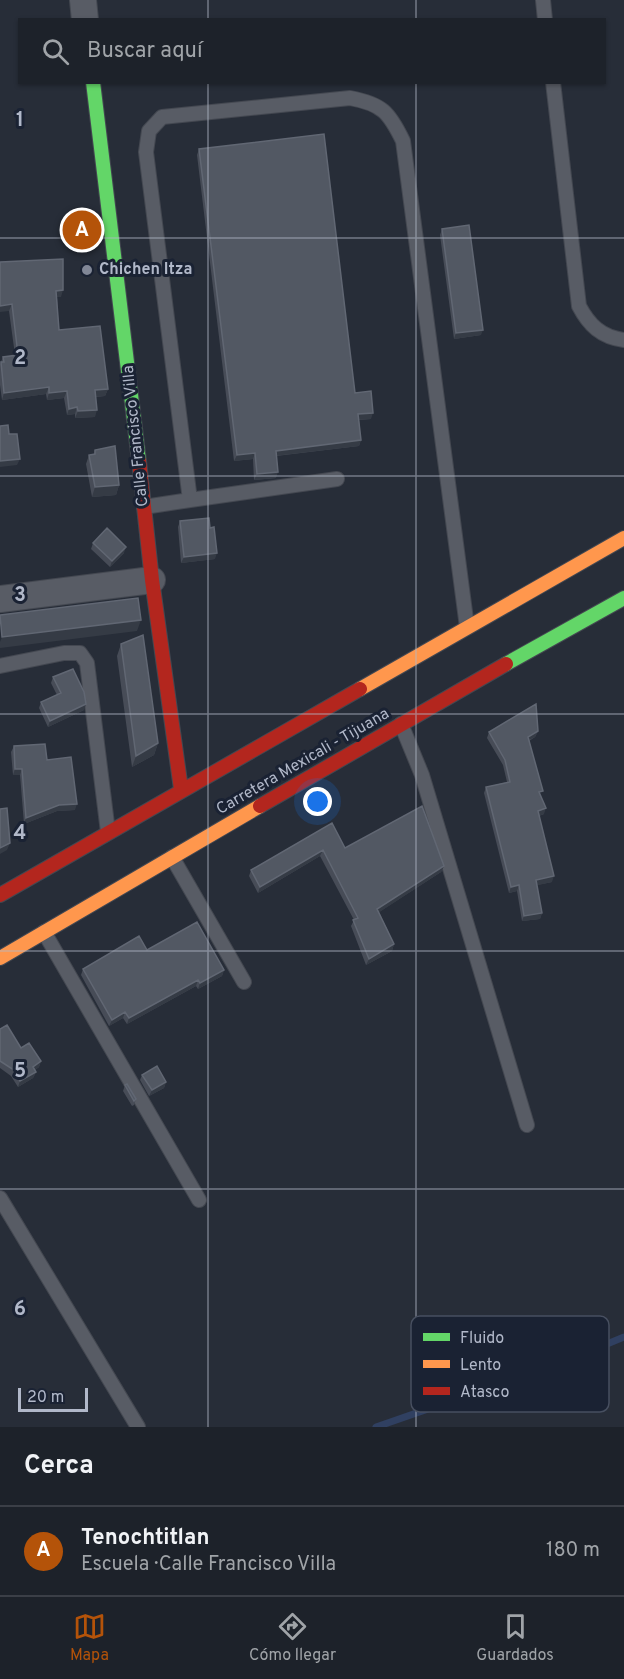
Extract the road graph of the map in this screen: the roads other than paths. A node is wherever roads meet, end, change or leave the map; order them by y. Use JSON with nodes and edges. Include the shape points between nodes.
{"nodes":[{"id":1,"x":83,"y":0,"type":"edge"},
{"id":2,"x":543,"y":0,"type":"edge"},
{"id":3,"x":85,"y":18,"type":"edge"},
{"id":4,"x":545,"y":18,"type":"edge"},
{"id":5,"x":93,"y":84,"type":"edge"},
{"id":6,"x":553,"y":84,"type":"edge"},
{"id":7,"x":624,"y":340,"type":"edge"},
{"id":8,"x":337,"y":479,"type":"dead end"},
{"id":9,"x":190,"y":500,"type":"junction"},
{"id":10,"x":144,"y":507,"type":"junction"},
{"id":11,"x":624,"y":538,"type":"edge"},
{"id":12,"x":152,"y":580,"type":"junction"},
{"id":13,"x":624,"y":598,"type":"edge"},
{"id":14,"x":0,"y":599,"type":"edge"},
{"id":15,"x":467,"y":627,"type":"junction"},
{"id":16,"x":0,"y":666,"type":"edge"},
{"id":17,"x":401,"y":724,"type":"junction"},
{"id":18,"x":181,"y":789,"type":"junction"},
{"id":19,"x":108,"y":832,"type":"junction"},
{"id":20,"x":172,"y":857,"type":"junction"},
{"id":21,"x":0,"y":895,"type":"edge"},
{"id":22,"x":44,"y":932,"type":"junction"},
{"id":23,"x":0,"y":958,"type":"edge"},
{"id":24,"x":244,"y":982,"type":"dead end"},
{"id":25,"x":527,"y":1125,"type":"dead end"},
{"id":26,"x":0,"y":1198,"type":"edge"},
{"id":27,"x":199,"y":1200,"type":"dead end"},
{"id":28,"x":138,"y":1427,"type":"edge"}],
"edges":[{"from":1,"to":3,"type":"street"},
{"from":2,"to":4,"type":"lane"},
{"from":5,"to":10,"type":"main road","name":"Calle Francisco Villa"},
{"from":6,"to":7,"type":"lane","via":[[579,306],[589,324],[614,339]]},
{"from":8,"to":9,"type":"lane"},
{"from":9,"to":10,"type":"lane"},
{"from":9,"to":15,"type":"lane","via":[[146,152],[149,131],[162,117],[350,98],[372,102],[391,117],[404,141]]},
{"from":10,"to":12,"type":"main road","name":"Calle Francisco Villa"},
{"from":11,"to":15,"type":"main road"},
{"from":12,"to":14,"type":"street"},
{"from":12,"to":18,"type":"main road","name":"Calle Francisco Villa"},
{"from":13,"to":17,"type":"main road","name":"Carretera Mexicali - Tijuana"},
{"from":15,"to":18,"type":"main road"},
{"from":16,"to":19,"type":"lane","via":[[64,653],[80,653],[87,663]]},
{"from":17,"to":20,"type":"main road","name":"Carretera Mexicali - Tijuana"},
{"from":17,"to":25,"type":"lane","via":[[422,775]]},
{"from":18,"to":19,"type":"main road"},
{"from":19,"to":21,"type":"main road"},
{"from":20,"to":22,"type":"main road","name":"Carretera Mexicali - Tijuana"},
{"from":20,"to":24,"type":"lane"},
{"from":22,"to":23,"type":"main road","name":"Carretera Mexicali - Tijuana"},
{"from":22,"to":27,"type":"lane"},
{"from":26,"to":28,"type":"lane"}]}
